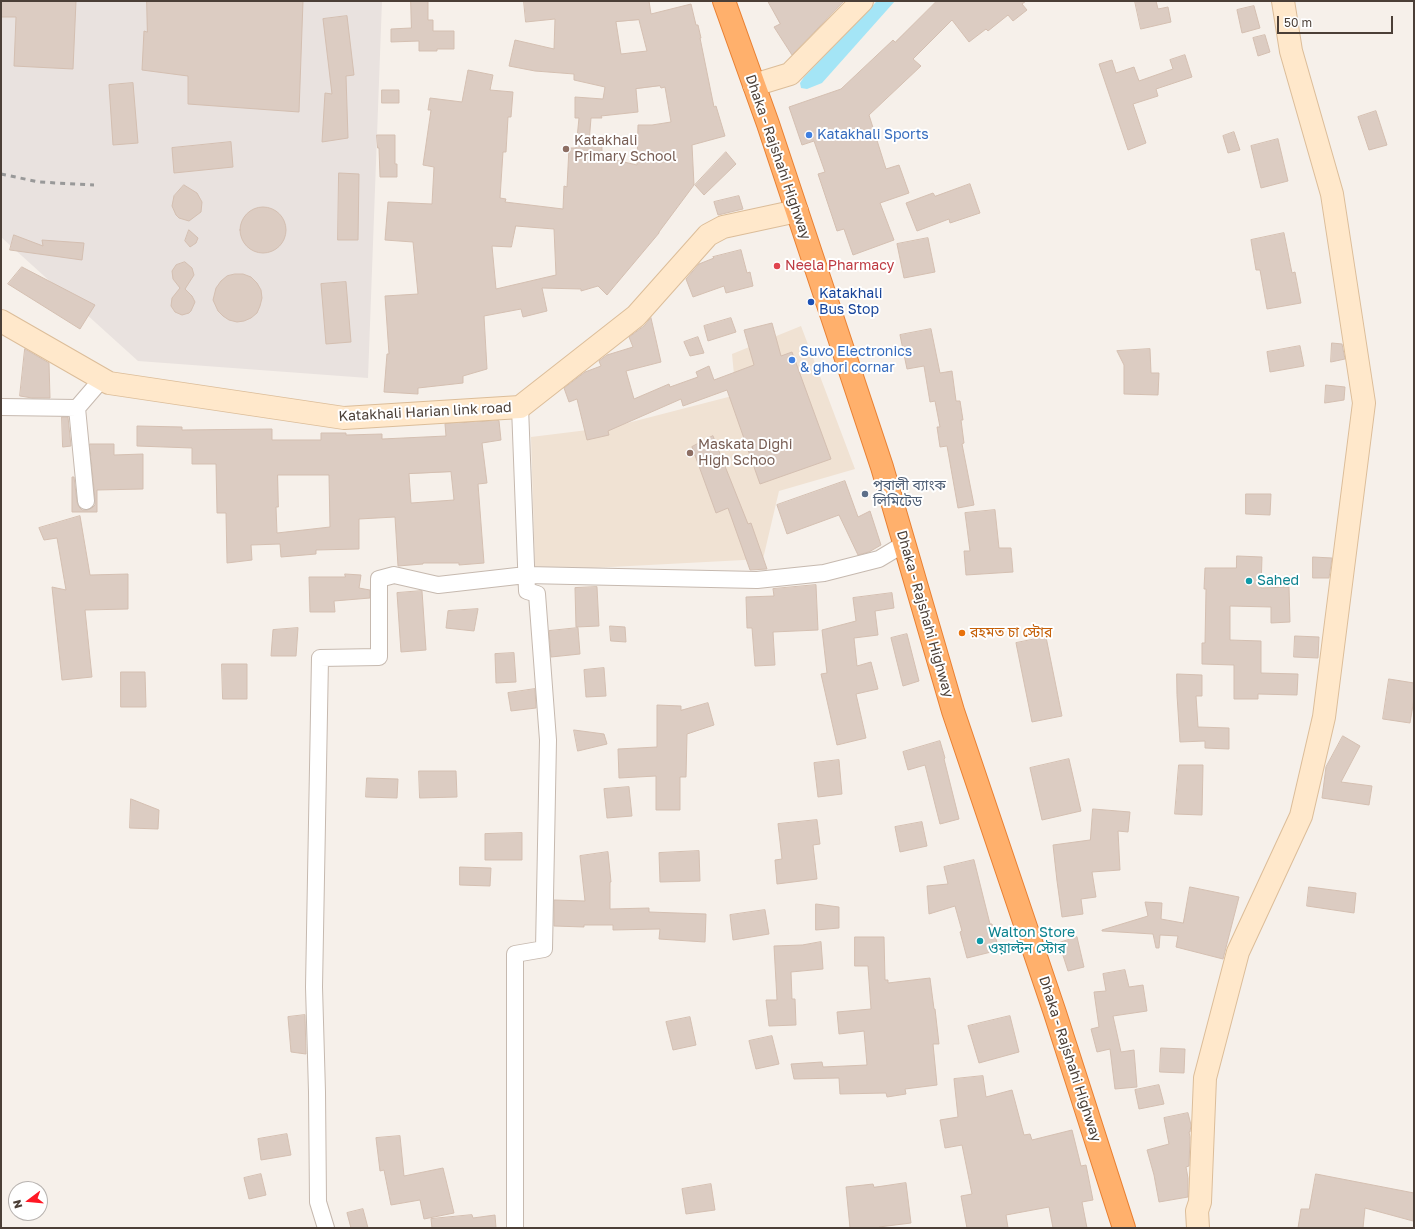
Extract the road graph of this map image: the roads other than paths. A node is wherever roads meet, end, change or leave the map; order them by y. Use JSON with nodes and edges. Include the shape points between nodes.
{"nodes":[{"id":1,"x":724,"y":1,"type":"edge"},
{"id":2,"x":862,"y":1,"type":"edge"},
{"id":3,"x":1283,"y":1,"type":"edge"},
{"id":4,"x":754,"y":85,"type":"junction"},
{"id":5,"x":797,"y":211,"type":"junction"},
{"id":6,"x":1,"y":321,"type":"edge"},
{"id":7,"x":102,"y":378,"type":"junction"},
{"id":8,"x":1,"y":407,"type":"edge"},
{"id":9,"x":520,"y":407,"type":"junction"},
{"id":10,"x":77,"y":408,"type":"junction"},
{"id":11,"x":86,"y":501,"type":"dead end"},
{"id":12,"x":904,"y":544,"type":"junction"},
{"id":13,"x":526,"y":575,"type":"junction"},
{"id":14,"x":326,"y":1228,"type":"edge"},
{"id":15,"x":514,"y":1228,"type":"edge"},
{"id":16,"x":1124,"y":1228,"type":"edge"},
{"id":17,"x":1198,"y":1228,"type":"edge"}],
"edges":[{"from":1,"to":4,"type":"highway","name":"Dhaka - Rajshahi Highway"},
{"from":2,"to":4,"type":"street","via":[[790,74]]},
{"from":3,"to":17,"type":"street","via":[[1291,51],[1332,194],[1364,403],[1324,717],[1301,816],[1238,952],[1205,1078]]},
{"from":4,"to":5,"type":"highway","name":"Dhaka - Rajshahi Highway"},
{"from":5,"to":9,"type":"street","name":"Katakhali Harian link road","via":[[723,227],[708,235],[636,316]]},
{"from":5,"to":12,"type":"highway","name":"Dhaka - Rajshahi Highway","via":[[882,467]]},
{"from":6,"to":7,"type":"street","name":"Katakhali Harian link road"},
{"from":7,"to":9,"type":"street","name":"Katakhali Harian link road","via":[[110,383],[344,418]]},
{"from":7,"to":10,"type":"street"},
{"from":8,"to":10,"type":"street"},
{"from":9,"to":13,"type":"street"},
{"from":10,"to":11,"type":"street"},
{"from":12,"to":13,"type":"street","via":[[879,559],[824,573],[757,580]]},
{"from":12,"to":16,"type":"highway","name":"Dhaka - Rajshahi Highway","via":[[954,711]]},
{"from":13,"to":14,"type":"street","via":[[438,585],[394,574],[379,579],[379,657],[320,658],[314,987],[318,1202]]},
{"from":13,"to":15,"type":"street","via":[[527,591],[537,594],[548,748],[544,948],[515,954]]}]}
